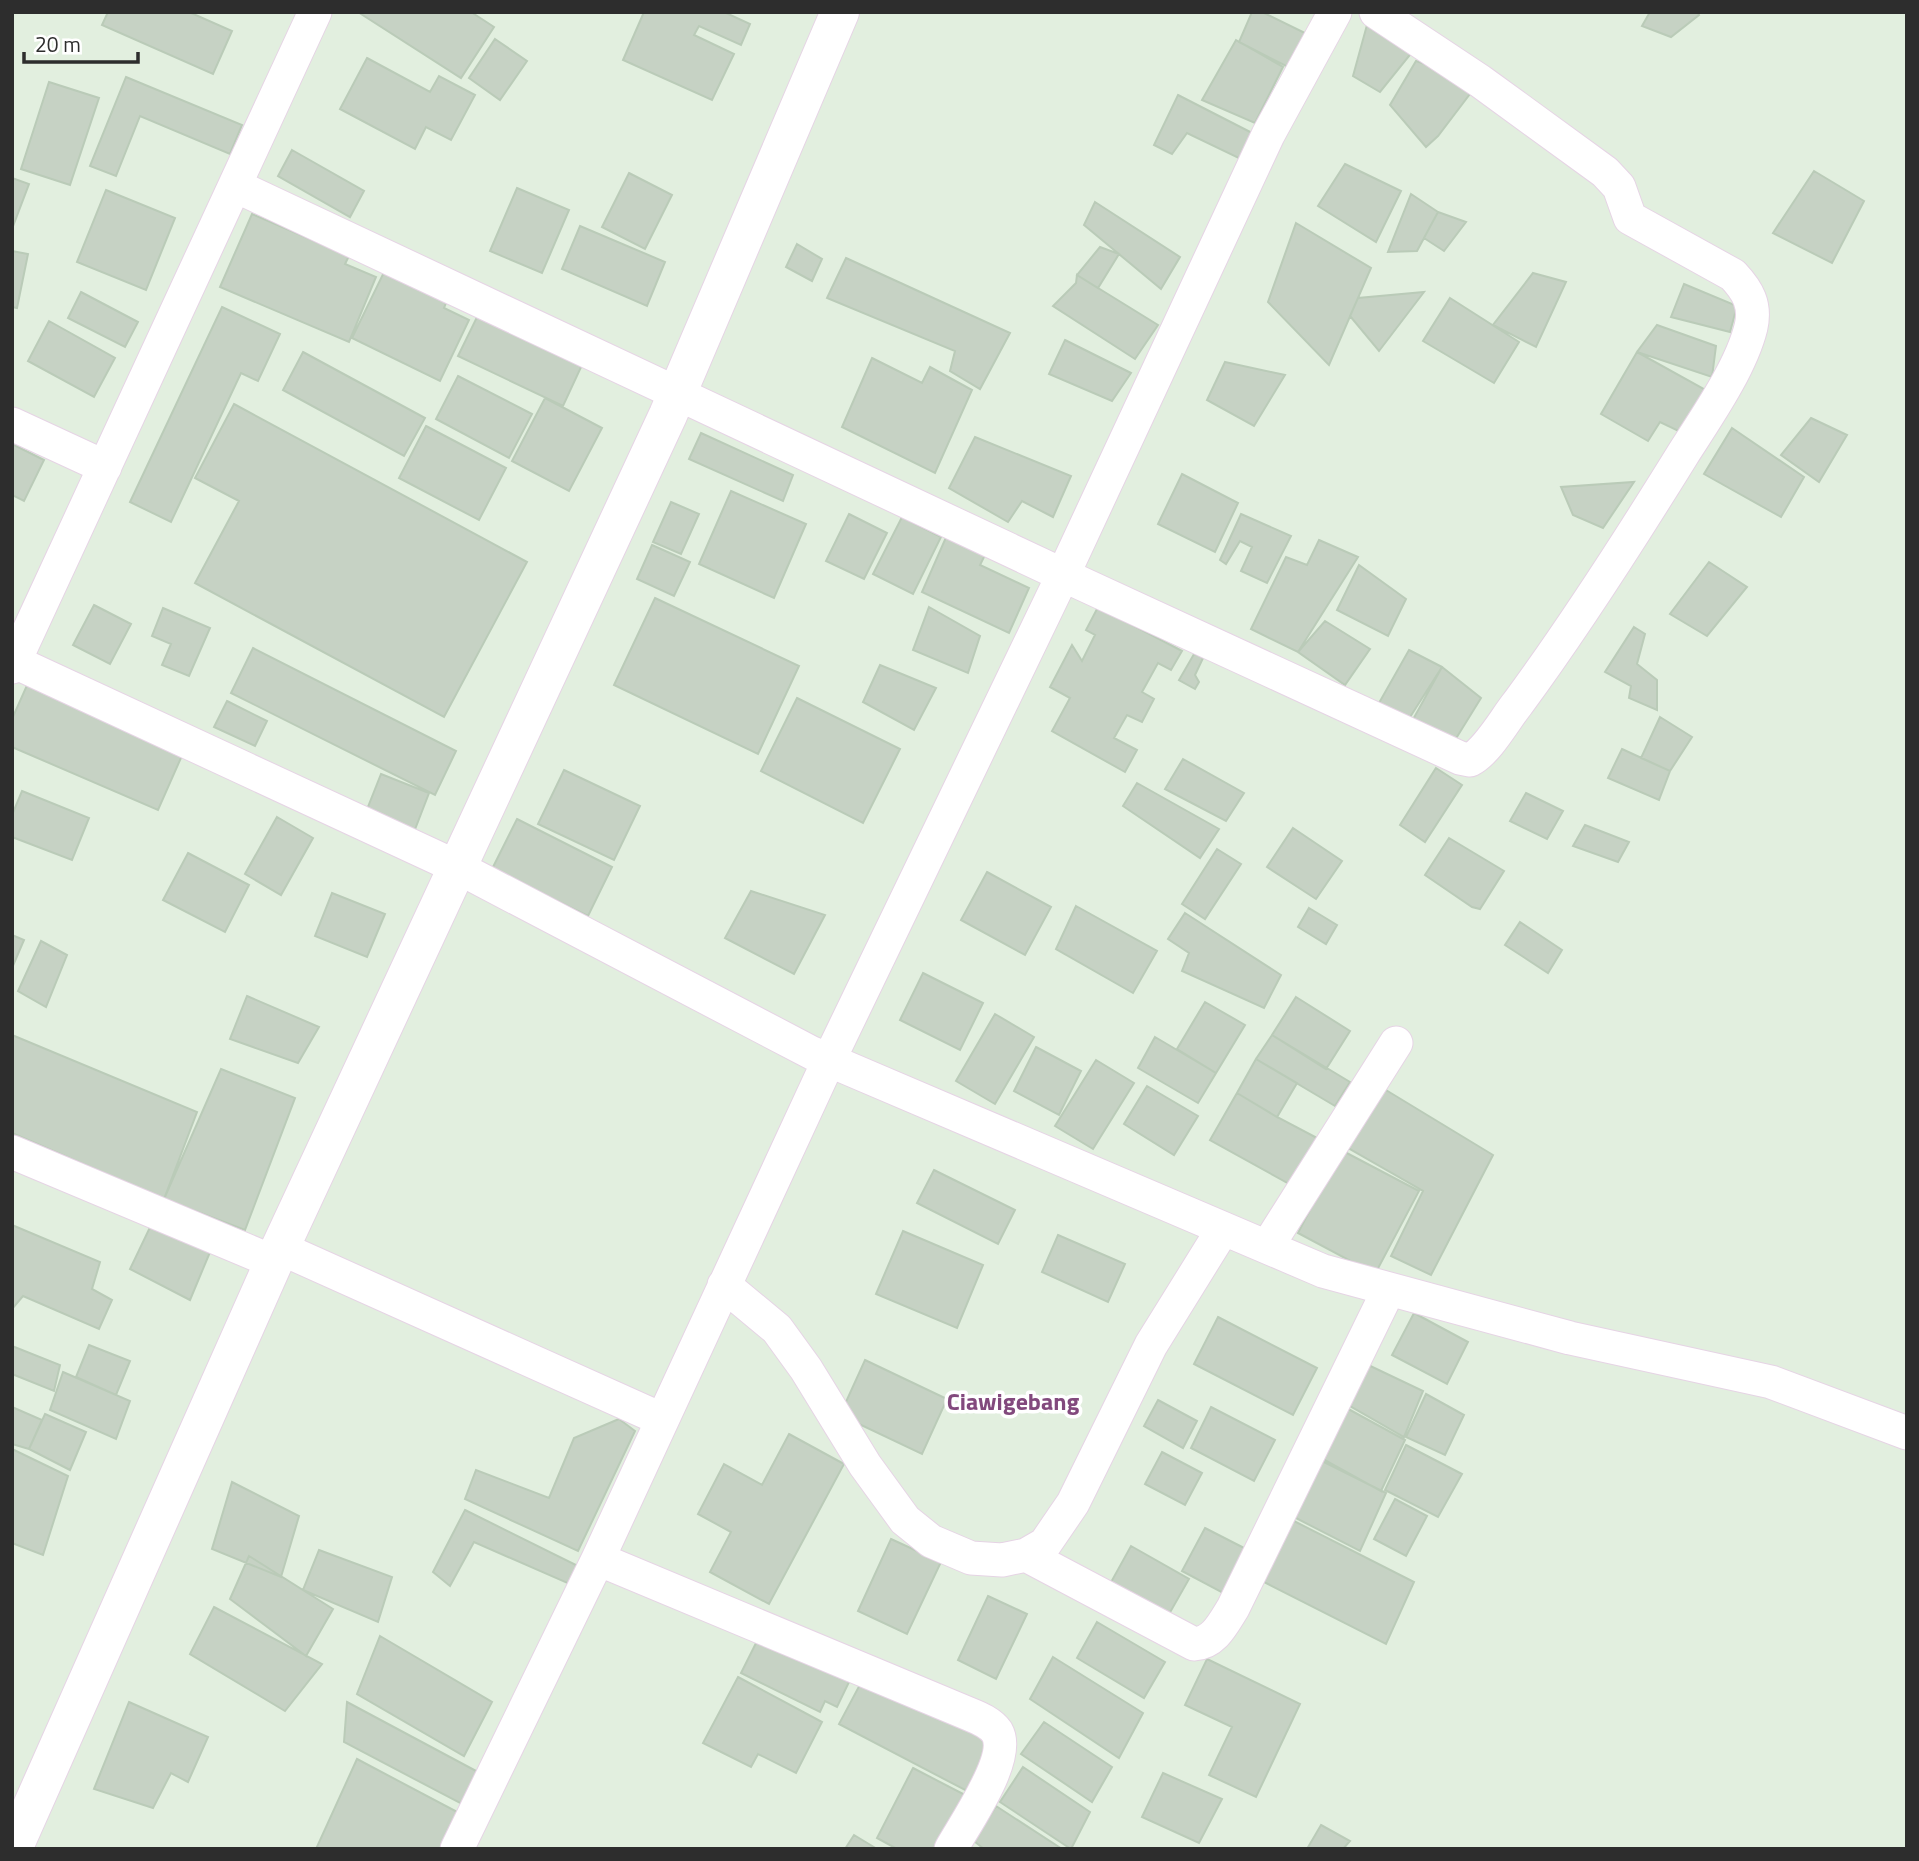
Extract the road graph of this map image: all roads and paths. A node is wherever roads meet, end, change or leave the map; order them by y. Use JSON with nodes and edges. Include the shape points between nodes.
{"nodes":[{"id":1,"x":315,"y":12,"type":"edge"},
{"id":2,"x":840,"y":12,"type":"edge"},
{"id":3,"x":1335,"y":12,"type":"edge"},
{"id":4,"x":1376,"y":12,"type":"edge"},
{"id":5,"x":236,"y":186,"type":"junction"},
{"id":6,"x":678,"y":393,"type":"junction"},
{"id":7,"x":12,"y":424,"type":"edge"},
{"id":8,"x":106,"y":467,"type":"junction"},
{"id":9,"x":1063,"y":575,"type":"junction"},
{"id":10,"x":13,"y":664,"type":"edge"},
{"id":11,"x":457,"y":867,"type":"junction"},
{"id":12,"x":1396,"y":1043,"type":"dead end"},
{"id":13,"x":829,"y":1060,"type":"junction"},
{"id":14,"x":12,"y":1152,"type":"edge"},
{"id":15,"x":1223,"y":1228,"type":"junction"},
{"id":16,"x":1267,"y":1248,"type":"junction"},
{"id":17,"x":277,"y":1255,"type":"junction"},
{"id":18,"x":724,"y":1285,"type":"junction"},
{"id":19,"x":1389,"y":1289,"type":"junction"},
{"id":20,"x":661,"y":1419,"type":"junction"},
{"id":21,"x":1907,"y":1433,"type":"edge"},
{"id":22,"x":1026,"y":1555,"type":"junction"},
{"id":23,"x":598,"y":1559,"type":"junction"},
{"id":24,"x":13,"y":1849,"type":"edge"},
{"id":25,"x":457,"y":1849,"type":"edge"},
{"id":26,"x":951,"y":1849,"type":"edge"}],
"edges":[{"from":1,"to":5,"type":"street"},
{"from":2,"to":6,"type":"main road"},
{"from":3,"to":9,"type":"street","via":[[1268,135]]},
{"from":4,"to":9,"type":"street","via":[[1605,172],[1619,187],[1635,222],[1732,275],[1745,287],[1753,311],[1751,327],[1709,413],[1538,676],[1470,760]]},
{"from":5,"to":6,"type":"street"},
{"from":5,"to":8,"type":"street"},
{"from":6,"to":9,"type":"street"},
{"from":6,"to":11,"type":"main road"},
{"from":7,"to":8,"type":"street"},
{"from":8,"to":10,"type":"street"},
{"from":9,"to":13,"type":"street"},
{"from":10,"to":11,"type":"street"},
{"from":11,"to":13,"type":"street"},
{"from":11,"to":17,"type":"main road"},
{"from":12,"to":16,"type":"street"},
{"from":13,"to":15,"type":"street"},
{"from":13,"to":18,"type":"street"},
{"from":14,"to":17,"type":"street"},
{"from":15,"to":16,"type":"street"},
{"from":15,"to":22,"type":"street","via":[[1151,1345],[1073,1503],[1045,1544]]},
{"from":16,"to":19,"type":"street","via":[[1323,1271]]},
{"from":17,"to":20,"type":"street"},
{"from":17,"to":24,"type":"main road"},
{"from":18,"to":20,"type":"street"},
{"from":18,"to":22,"type":"street","via":[[777,1329],[905,1520],[931,1541],[971,1558],[1002,1560]]},
{"from":19,"to":21,"type":"street","via":[[1570,1338],[1771,1382]]},
{"from":19,"to":22,"type":"street","via":[[1233,1608],[1204,1644],[1194,1644]]},
{"from":20,"to":23,"type":"street"},
{"from":23,"to":25,"type":"street"},
{"from":23,"to":26,"type":"street","via":[[969,1714],[996,1730],[999,1755],[993,1772]]}]}
